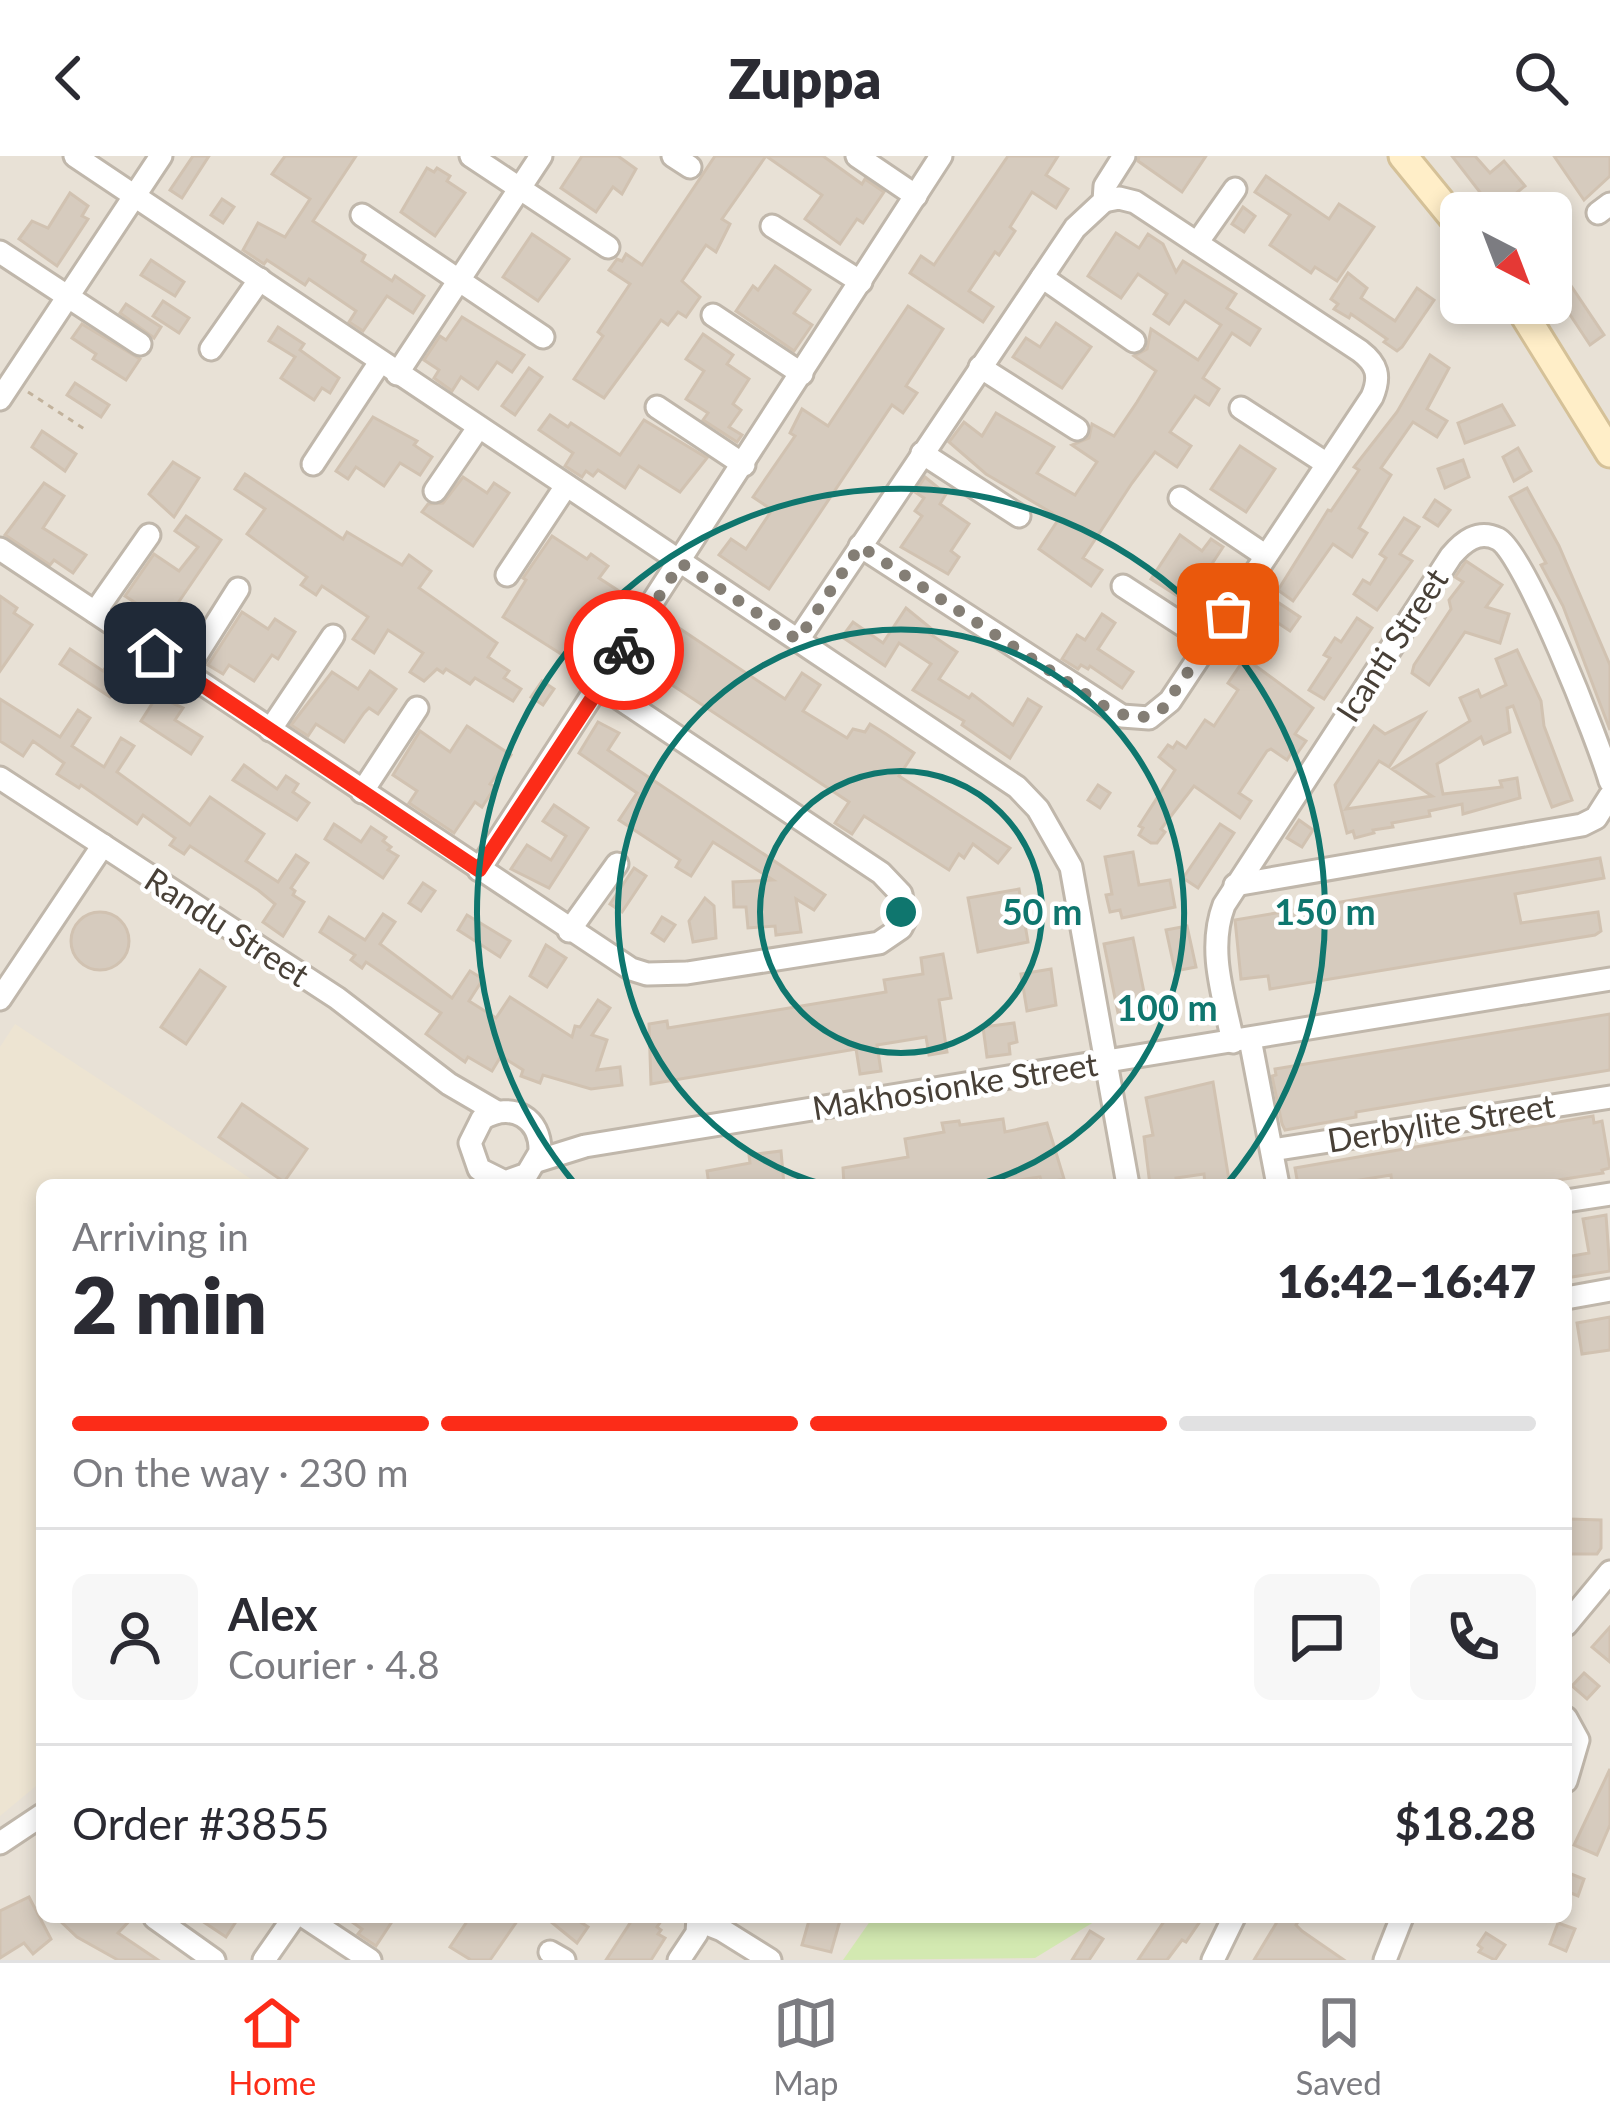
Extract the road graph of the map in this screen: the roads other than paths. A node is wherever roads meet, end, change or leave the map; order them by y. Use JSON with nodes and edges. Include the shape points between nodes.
{"nodes":[{"id":1,"x":75,"y":156,"type":"edge"},
{"id":2,"x":161,"y":156,"type":"edge"},
{"id":3,"x":471,"y":156,"type":"edge"},
{"id":4,"x":541,"y":156,"type":"edge"},
{"id":5,"x":857,"y":156,"type":"edge"},
{"id":6,"x":941,"y":156,"type":"edge"},
{"id":7,"x":1124,"y":156,"type":"edge"},
{"id":8,"x":1403,"y":156,"type":"edge"},
{"id":9,"x":519,"y":189,"type":"junction"},
{"id":10,"x":1235,"y":189,"type":"dead end"},
{"id":11,"x":136,"y":195,"type":"junction"},
{"id":12,"x":916,"y":196,"type":"junction"},
{"id":13,"x":1103,"y":201,"type":"junction"},
{"id":14,"x":1440,"y":201,"type":"edge"},
{"id":15,"x":362,"y":215,"type":"dead end"},
{"id":16,"x":772,"y":226,"type":"dead end"},
{"id":17,"x":1197,"y":243,"type":"junction"},
{"id":18,"x":608,"y":247,"type":"dead end"},
{"id":19,"x":0,"y":252,"type":"edge"},
{"id":20,"x":1042,"y":277,"type":"junction"},
{"id":21,"x":260,"y":279,"type":"junction"},
{"id":22,"x":458,"y":282,"type":"junction"},
{"id":23,"x":861,"y":282,"type":"junction"},
{"id":24,"x":68,"y":297,"type":"junction"},
{"id":25,"x":713,"y":315,"type":"dead end"},
{"id":26,"x":1530,"y":324,"type":"edge"},
{"id":27,"x":543,"y":337,"type":"dead end"},
{"id":28,"x":1134,"y":341,"type":"dead end"},
{"id":29,"x":140,"y":344,"type":"dead end"},
{"id":30,"x":211,"y":349,"type":"dead end"},
{"id":31,"x":980,"y":367,"type":"junction"},
{"id":32,"x":389,"y":368,"type":"junction"},
{"id":33,"x":802,"y":374,"type":"junction"},
{"id":34,"x":6,"y":390,"type":"edge"},
{"id":35,"x":657,"y":407,"type":"dead end"},
{"id":36,"x":1241,"y":408,"type":"dead end"},
{"id":37,"x":478,"y":428,"type":"junction"},
{"id":38,"x":1077,"y":429,"type":"dead end"},
{"id":39,"x":922,"y":453,"type":"junction"},
{"id":40,"x":1610,"y":453,"type":"edge"},
{"id":41,"x":313,"y":464,"type":"dead end"},
{"id":42,"x":1327,"y":464,"type":"junction"},
{"id":43,"x":744,"y":465,"type":"junction"},
{"id":44,"x":566,"y":486,"type":"junction"},
{"id":45,"x":435,"y":491,"type":"dead end"},
{"id":46,"x":1180,"y":498,"type":"dead end"},
{"id":47,"x":1019,"y":515,"type":"dead end"},
{"id":48,"x":148,"y":535,"type":"dead end"},
{"id":49,"x":860,"y":546,"type":"junction"},
{"id":50,"x":0,"y":549,"type":"edge"},
{"id":51,"x":1266,"y":556,"type":"junction"},
{"id":52,"x":681,"y":563,"type":"junction"},
{"id":53,"x":507,"y":575,"type":"dead end"},
{"id":54,"x":1124,"y":586,"type":"dead end"},
{"id":55,"x":238,"y":589,"type":"dead end"},
{"id":56,"x":95,"y":612,"type":"junction"},
{"id":57,"x":334,"y":636,"type":"dead end"},
{"id":58,"x":798,"y":640,"type":"junction"},
{"id":59,"x":1209,"y":642,"type":"junction"},
{"id":60,"x":185,"y":673,"type":"junction"},
{"id":61,"x":601,"y":686,"type":"junction"},
{"id":62,"x":417,"y":708,"type":"dead end"},
{"id":63,"x":270,"y":730,"type":"junction"},
{"id":64,"x":0,"y":778,"type":"edge"},
{"id":65,"x":1610,"y":781,"type":"edge"},
{"id":66,"x":362,"y":792,"type":"junction"},
{"id":67,"x":1610,"y":796,"type":"edge"},
{"id":68,"x":103,"y":845,"type":"junction"},
{"id":69,"x":617,"y":864,"type":"dead end"},
{"id":70,"x":479,"y":870,"type":"junction"},
{"id":71,"x":1234,"y":885,"type":"junction"},
{"id":72,"x":569,"y":931,"type":"junction"},
{"id":73,"x":0,"y":956,"type":"edge"},
{"id":74,"x":20,"y":969,"type":"junction"},
{"id":75,"x":1610,"y":979,"type":"edge"},
{"id":76,"x":0,"y":999,"type":"edge"},
{"id":77,"x":1242,"y":1041,"type":"junction"},
{"id":78,"x":1109,"y":1061,"type":"junction"},
{"id":79,"x":449,"y":1084,"type":"junction"},
{"id":80,"x":1610,"y":1097,"type":"edge"},
{"id":81,"x":496,"y":1112,"type":"junction"},
{"id":82,"x":535,"y":1125,"type":"junction"},
{"id":83,"x":472,"y":1143,"type":"junction"},
{"id":84,"x":585,"y":1146,"type":"junction"},
{"id":85,"x":1272,"y":1150,"type":"junction"},
{"id":86,"x":538,"y":1161,"type":"junction"},
{"id":87,"x":463,"y":1179,"type":"edge"},
{"id":88,"x":494,"y":1179,"type":"edge"},
{"id":89,"x":516,"y":1179,"type":"edge"},
{"id":90,"x":1127,"y":1179,"type":"edge"},
{"id":91,"x":1277,"y":1179,"type":"edge"},
{"id":92,"x":1610,"y":1194,"type":"edge"},
{"id":93,"x":1572,"y":1200,"type":"edge"},
{"id":94,"x":1610,"y":1290,"type":"edge"},
{"id":95,"x":1572,"y":1297,"type":"edge"},
{"id":96,"x":1610,"y":1572,"type":"edge"},
{"id":97,"x":1572,"y":1618,"type":"edge"},
{"id":98,"x":1572,"y":1728,"type":"edge"},
{"id":99,"x":1572,"y":1762,"type":"edge"},
{"id":100,"x":36,"y":1819,"type":"edge"},
{"id":101,"x":0,"y":1843,"type":"edge"},
{"id":102,"x":162,"y":1923,"type":"edge"},
{"id":103,"x":290,"y":1923,"type":"edge"},
{"id":104,"x":314,"y":1923,"type":"edge"},
{"id":105,"x":698,"y":1923,"type":"edge"},
{"id":106,"x":707,"y":1923,"type":"edge"},
{"id":107,"x":1231,"y":1923,"type":"edge"},
{"id":108,"x":1404,"y":1923,"type":"edge"},
{"id":109,"x":214,"y":1960,"type":"edge"},
{"id":110,"x":264,"y":1960,"type":"edge"},
{"id":111,"x":370,"y":1960,"type":"edge"},
{"id":112,"x":679,"y":1960,"type":"edge"},
{"id":113,"x":770,"y":1960,"type":"edge"},
{"id":114,"x":1213,"y":1960,"type":"edge"},
{"id":115,"x":1385,"y":1960,"type":"edge"}],
"edges":[{"from":1,"to":11,"type":"street"},
{"from":2,"to":11,"type":"street"},
{"from":3,"to":9,"type":"street"},
{"from":4,"to":9,"type":"street"},
{"from":5,"to":12,"type":"street"},
{"from":6,"to":12,"type":"street"},
{"from":7,"to":13,"type":"street"},
{"from":8,"to":14,"type":"street"},
{"from":9,"to":18,"type":"street"},
{"from":9,"to":22,"type":"street"},
{"from":10,"to":17,"type":"street"},
{"from":11,"to":21,"type":"street"},
{"from":11,"to":24,"type":"street"},
{"from":12,"to":23,"type":"street"},
{"from":13,"to":17,"type":"street","via":[[1135,202]]},
{"from":13,"to":20,"type":"street"},
{"from":15,"to":22,"type":"street"},
{"from":16,"to":23,"type":"street"},
{"from":17,"to":42,"type":"street","via":[[1374,363],[1372,397]]},
{"from":19,"to":24,"type":"street"},
{"from":20,"to":28,"type":"street"},
{"from":20,"to":31,"type":"street"},
{"from":21,"to":30,"type":"street"},
{"from":21,"to":32,"type":"street"},
{"from":22,"to":27,"type":"street"},
{"from":22,"to":32,"type":"street"},
{"from":23,"to":33,"type":"street"},
{"from":24,"to":29,"type":"street"},
{"from":24,"to":34,"type":"street"},
{"from":25,"to":33,"type":"street"},
{"from":26,"to":40,"type":"street"},
{"from":31,"to":38,"type":"street"},
{"from":31,"to":39,"type":"street"},
{"from":32,"to":37,"type":"street"},
{"from":32,"to":41,"type":"street"},
{"from":33,"to":43,"type":"street"},
{"from":35,"to":43,"type":"street"},
{"from":36,"to":42,"type":"street"},
{"from":37,"to":44,"type":"street"},
{"from":37,"to":45,"type":"street"},
{"from":39,"to":47,"type":"street"},
{"from":39,"to":49,"type":"street"},
{"from":42,"to":51,"type":"street"},
{"from":43,"to":52,"type":"street"},
{"from":44,"to":52,"type":"street"},
{"from":44,"to":53,"type":"street"},
{"from":46,"to":51,"type":"street"},
{"from":48,"to":56,"type":"street"},
{"from":49,"to":58,"type":"street"},
{"from":49,"to":59,"type":"street","via":[[1122,716],[1161,711]]},
{"from":50,"to":56,"type":"street"},
{"from":51,"to":59,"type":"street"},
{"from":52,"to":58,"type":"street"},
{"from":52,"to":61,"type":"street"},
{"from":54,"to":59,"type":"street"},
{"from":55,"to":60,"type":"street"},
{"from":56,"to":60,"type":"street"},
{"from":57,"to":63,"type":"street"},
{"from":58,"to":78,"type":"street","via":[[990,767],[1039,809],[1071,867]]},
{"from":60,"to":63,"type":"street"},
{"from":61,"to":70,"type":"street"},
{"from":61,"to":72,"type":"street","via":[[881,873],[901,894],[905,920],[866,947],[666,976],[631,969]]},
{"from":62,"to":66,"type":"street"},
{"from":63,"to":66,"type":"street"},
{"from":64,"to":68,"type":"street","name":"Randu Street"},
{"from":65,"to":71,"type":"street","name":"Icanti Street","via":[[1510,548],[1476,536],[1450,556]]},
{"from":66,"to":70,"type":"street"},
{"from":67,"to":71,"type":"street","via":[[1582,825]]},
{"from":68,"to":74,"type":"street"},
{"from":68,"to":79,"type":"street","name":"Randu Street","via":[[375,1024]]},
{"from":69,"to":72,"type":"street"},
{"from":70,"to":72,"type":"street"},
{"from":71,"to":77,"type":"street","name":"Icanti Street","via":[[1215,944]]},
{"from":73,"to":74,"type":"street"},
{"from":74,"to":76,"type":"street"},
{"from":75,"to":77,"type":"street","name":"Makhosionke Street"},
{"from":77,"to":78,"type":"street","name":"Makhosionke Street"},
{"from":77,"to":85,"type":"street","name":"Icanti Street"},
{"from":78,"to":84,"type":"street","name":"Makhosionke Street"},
{"from":78,"to":90,"type":"street"},
{"from":79,"to":81,"type":"street","name":"Randu Street"},
{"from":79,"to":83,"type":"street","name":"Randu Street"},
{"from":80,"to":85,"type":"street","name":"Derbylite Street"},
{"from":81,"to":82,"type":"street","via":[[514,1111]]},
{"from":81,"to":83,"type":"street","via":[[482,1119]]},
{"from":82,"to":84,"type":"street"},
{"from":82,"to":86,"type":"street"},
{"from":83,"to":87,"type":"street"},
{"from":83,"to":88,"type":"street","via":[[479,1169]]},
{"from":84,"to":86,"type":"street","name":"Makhosionke Street"},
{"from":85,"to":91,"type":"street","name":"Icanti Street"},
{"from":86,"to":89,"type":"street"},
{"from":92,"to":93,"type":"street"},
{"from":94,"to":95,"type":"street"},
{"from":96,"to":97,"type":"street"},
{"from":98,"to":99,"type":"street","via":[[1579,1740]]},
{"from":100,"to":101,"type":"street"},
{"from":102,"to":109,"type":"street"},
{"from":103,"to":110,"type":"street"},
{"from":104,"to":111,"type":"street"},
{"from":105,"to":112,"type":"street"},
{"from":106,"to":113,"type":"street"},
{"from":107,"to":114,"type":"street"},
{"from":108,"to":115,"type":"street"}]}
